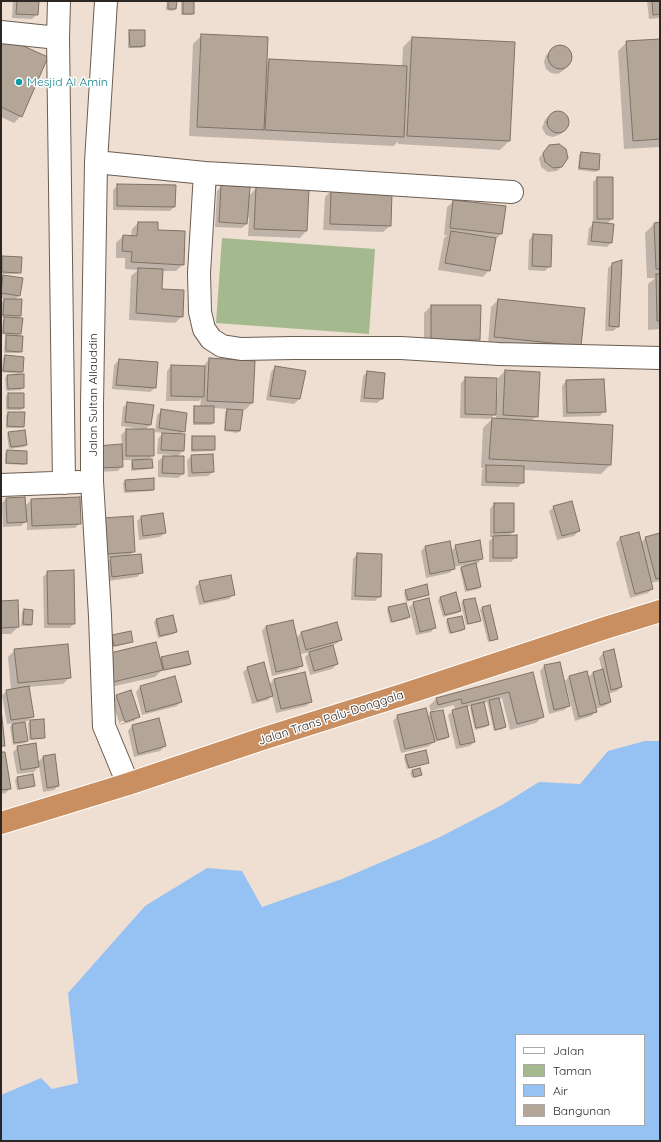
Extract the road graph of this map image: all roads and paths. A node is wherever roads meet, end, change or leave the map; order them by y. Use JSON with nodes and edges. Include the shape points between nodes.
{"nodes":[{"id":1,"x":59,"y":1,"type":"edge"},
{"id":2,"x":106,"y":1,"type":"edge"},
{"id":3,"x":1,"y":32,"type":"edge"},
{"id":4,"x":58,"y":38,"type":"junction"},
{"id":5,"x":96,"y":162,"type":"junction"},
{"id":6,"x":205,"y":173,"type":"junction"},
{"id":7,"x":512,"y":192,"type":"dead end"},
{"id":8,"x":660,"y":358,"type":"edge"},
{"id":9,"x":92,"y":481,"type":"junction"},
{"id":10,"x":64,"y":483,"type":"junction"},
{"id":11,"x":1,"y":485,"type":"edge"},
{"id":12,"x":660,"y":611,"type":"edge"},
{"id":13,"x":128,"y":784,"type":"junction"},
{"id":14,"x":1,"y":824,"type":"edge"}],
"edges":[{"from":1,"to":4,"type":"street"},
{"from":2,"to":5,"type":"street","name":"Jalan Sultan Allauddin"},
{"from":3,"to":4,"type":"street"},
{"from":4,"to":10,"type":"street"},
{"from":5,"to":6,"type":"street"},
{"from":5,"to":9,"type":"street","name":"Jalan Sultan Allauddin"},
{"from":6,"to":7,"type":"street"},
{"from":6,"to":8,"type":"street","via":[[199,273],[200,312],[204,329],[211,339],[222,346],[241,349],[401,348],[507,355]]},
{"from":9,"to":10,"type":"street"},
{"from":9,"to":13,"type":"street","name":"Jalan Sultan Allauddin","via":[[104,726]]},
{"from":10,"to":11,"type":"street"},
{"from":12,"to":13,"type":"highway","name":"Jalan Trans Palu-Donggala"},
{"from":13,"to":14,"type":"highway","name":"Jalan Trans Palu-Donggala"}]}
